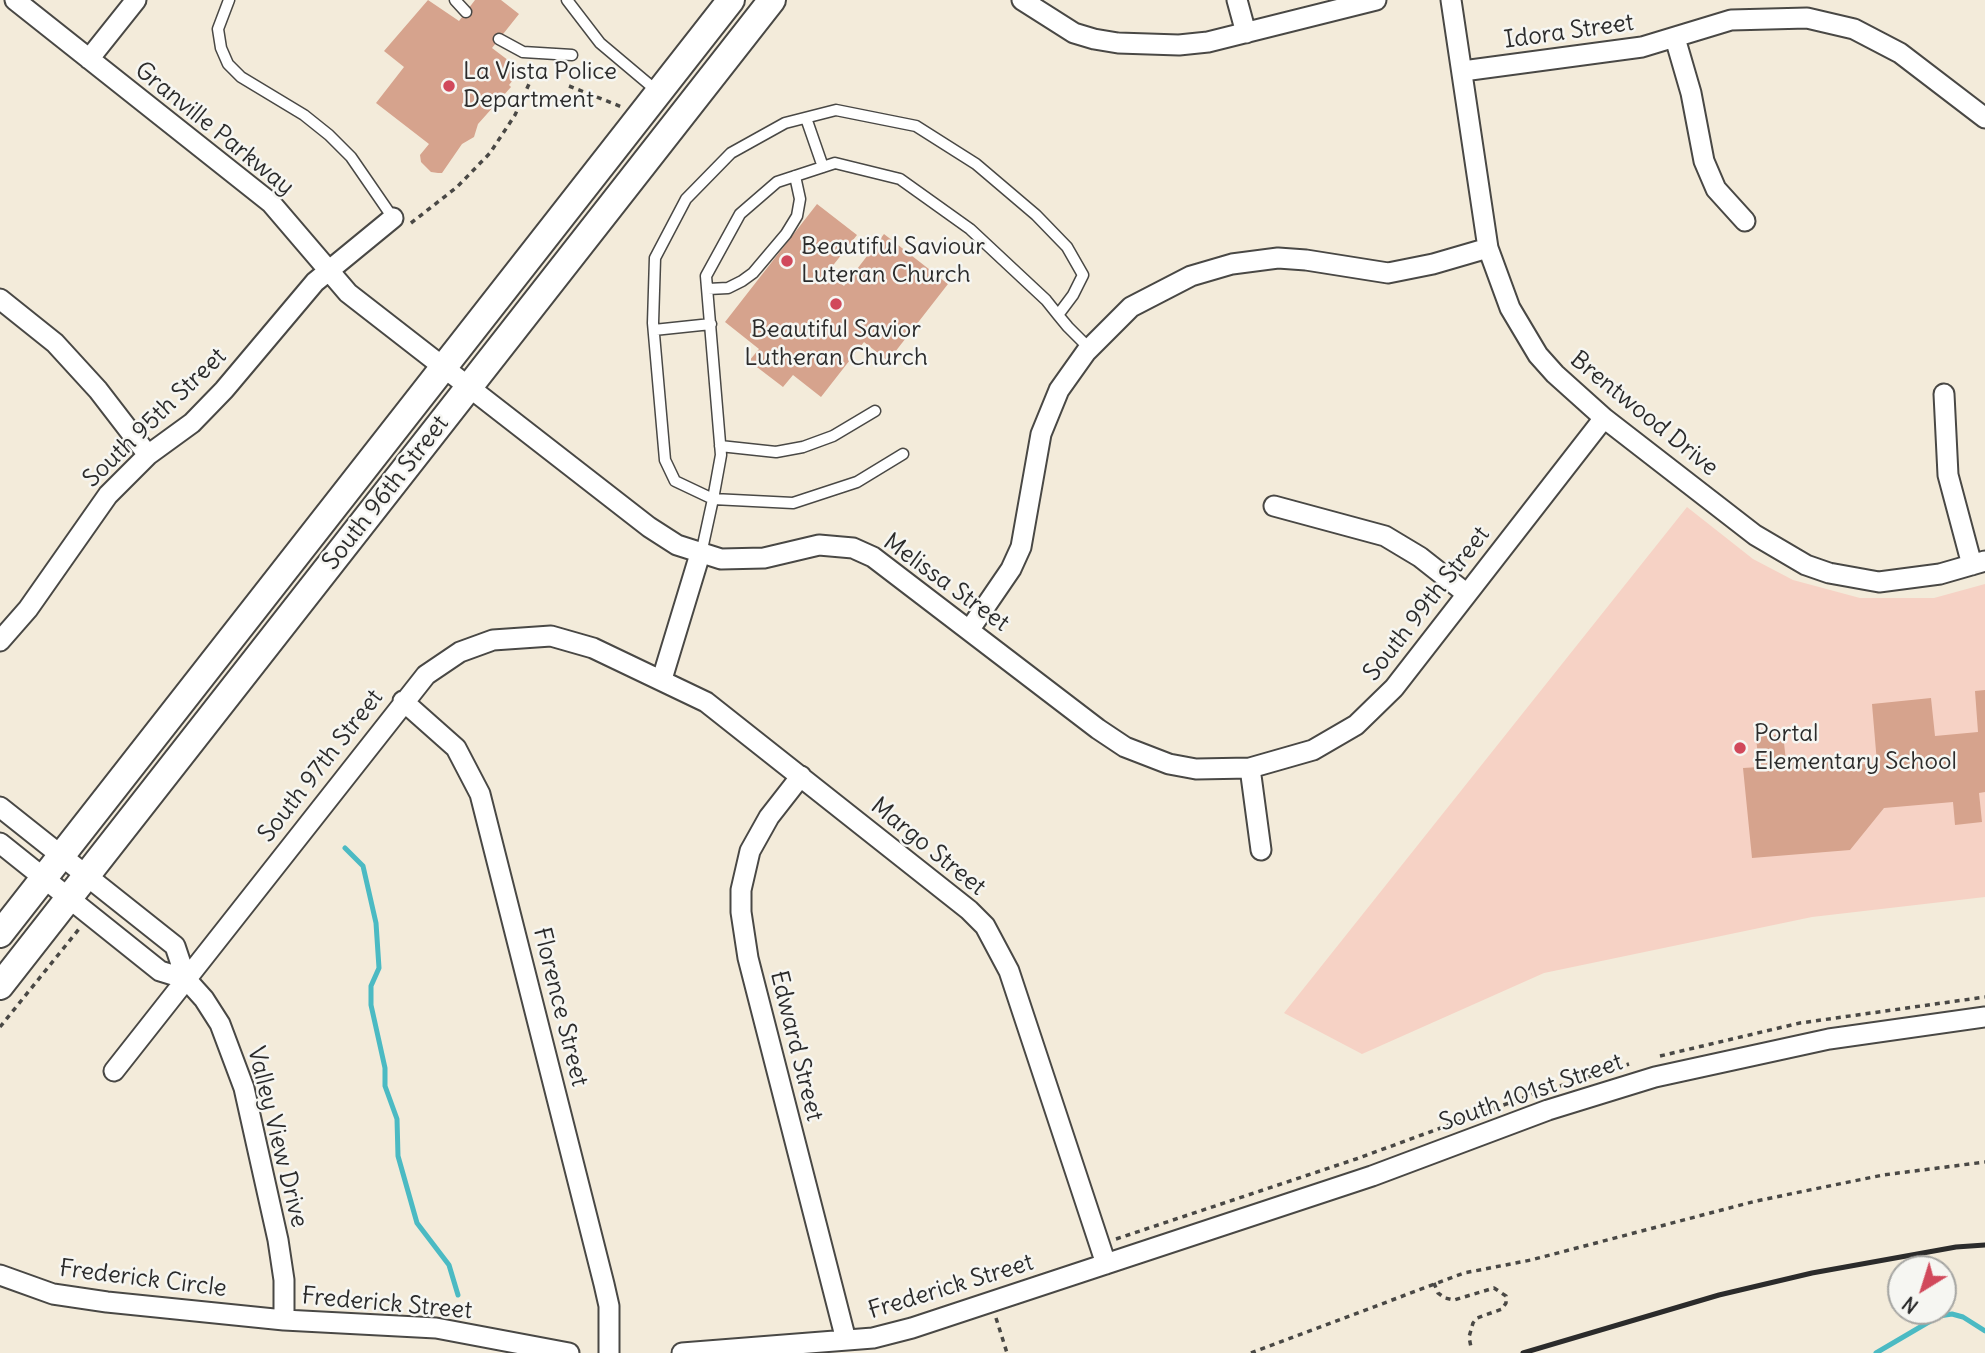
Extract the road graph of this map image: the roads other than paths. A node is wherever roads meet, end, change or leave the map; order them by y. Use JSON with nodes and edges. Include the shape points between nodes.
{"nodes":[{"id":1,"x":15,"y":0,"type":"edge"},
{"id":2,"x":136,"y":0,"type":"edge"},
{"id":3,"x":229,"y":0,"type":"edge"},
{"id":4,"x":455,"y":0,"type":"edge"},
{"id":5,"x":566,"y":0,"type":"edge"},
{"id":6,"x":731,"y":0,"type":"edge"},
{"id":7,"x":772,"y":0,"type":"edge"},
{"id":8,"x":1023,"y":0,"type":"edge"},
{"id":9,"x":1237,"y":0,"type":"edge"},
{"id":10,"x":1376,"y":0,"type":"edge"},
{"id":11,"x":1451,"y":0,"type":"edge"},
{"id":12,"x":466,"y":12,"type":"dead end"},
{"id":13,"x":1246,"y":33,"type":"junction"},
{"id":14,"x":1675,"y":38,"type":"junction"},
{"id":15,"x":499,"y":39,"type":"dead end"},
{"id":16,"x":572,"y":55,"type":"dead end"},
{"id":17,"x":89,"y":58,"type":"junction"},
{"id":18,"x":1463,"y":71,"type":"junction"},
{"id":19,"x":659,"y":92,"type":"junction"},
{"id":20,"x":806,"y":118,"type":"junction"},
{"id":21,"x":1985,"y":118,"type":"edge"},
{"id":22,"x":823,"y":167,"type":"junction"},
{"id":23,"x":795,"y":176,"type":"junction"},
{"id":24,"x":402,"y":220,"type":"joint"},
{"id":25,"x":1745,"y":221,"type":"dead end"},
{"id":26,"x":1488,"y":248,"type":"junction"},
{"id":27,"x":328,"y":271,"type":"junction"},
{"id":28,"x":708,"y":289,"type":"junction"},
{"id":29,"x":0,"y":299,"type":"edge"},
{"id":30,"x":1058,"y":315,"type":"junction"},
{"id":31,"x":711,"y":324,"type":"junction"},
{"id":32,"x":654,"y":330,"type":"junction"},
{"id":33,"x":1089,"y":348,"type":"junction"},
{"id":34,"x":444,"y":365,"type":"junction"},
{"id":35,"x":470,"y":385,"type":"junction"},
{"id":36,"x":1944,"y":394,"type":"dead end"},
{"id":37,"x":874,"y":411,"type":"dead end"},
{"id":38,"x":1604,"y":418,"type":"junction"},
{"id":39,"x":720,"y":446,"type":"junction"},
{"id":40,"x":903,"y":454,"type":"dead end"},
{"id":41,"x":148,"y":456,"type":"junction"},
{"id":42,"x":713,"y":499,"type":"junction"},
{"id":43,"x":1274,"y":506,"type":"dead end"},
{"id":44,"x":700,"y":554,"type":"junction"},
{"id":45,"x":1979,"y":563,"type":"edge"},
{"id":46,"x":1467,"y":594,"type":"junction"},
{"id":47,"x":970,"y":629,"type":"junction"},
{"id":48,"x":531,"y":635,"type":"joint"},
{"id":49,"x":0,"y":641,"type":"edge"},
{"id":50,"x":662,"y":679,"type":"junction"},
{"id":51,"x":403,"y":701,"type":"junction"},
{"id":52,"x":1250,"y":768,"type":"junction"},
{"id":53,"x":801,"y":776,"type":"junction"},
{"id":54,"x":0,"y":807,"type":"edge"},
{"id":55,"x":0,"y":843,"type":"edge"},
{"id":56,"x":1261,"y":850,"type":"dead end"},
{"id":57,"x":61,"y":856,"type":"junction"},
{"id":58,"x":86,"y":876,"type":"junction"},
{"id":59,"x":43,"y":878,"type":"junction"},
{"id":60,"x":69,"y":898,"type":"junction"},
{"id":61,"x":0,"y":934,"type":"edge"},
{"id":62,"x":186,"y":979,"type":"junction"},
{"id":63,"x":0,"y":986,"type":"edge"},
{"id":64,"x":1985,"y":1017,"type":"edge"},
{"id":65,"x":114,"y":1071,"type":"dead end"},
{"id":66,"x":1106,"y":1264,"type":"junction"},
{"id":67,"x":0,"y":1275,"type":"edge"},
{"id":68,"x":284,"y":1320,"type":"junction"},
{"id":69,"x":846,"y":1340,"type":"junction"},
{"id":70,"x":569,"y":1353,"type":"edge"},
{"id":71,"x":609,"y":1353,"type":"edge"},
{"id":72,"x":682,"y":1353,"type":"edge"}],
"edges":[{"from":1,"to":17,"type":"street","name":"Granville Parkway"},
{"from":2,"to":17,"type":"street"},
{"from":3,"to":24,"type":"lane","via":[[218,29],[228,64],[329,135]]},
{"from":4,"to":12,"type":"lane"},
{"from":5,"to":19,"type":"lane","via":[[600,43]]},
{"from":6,"to":19,"type":"main road","name":"South 96th Street"},
{"from":7,"to":35,"type":"main road","name":"South 96th Street"},
{"from":8,"to":13,"type":"street","via":[[1074,33],[1118,43],[1179,45]]},
{"from":9,"to":13,"type":"street"},
{"from":10,"to":13,"type":"street"},
{"from":11,"to":18,"type":"street","name":"Brentwood Drive"},
{"from":14,"to":18,"type":"street","name":"Idora Street","via":[[1601,54]]},
{"from":14,"to":21,"type":"street","name":"Idora Street","via":[[1731,20],[1830,22],[1900,53]]},
{"from":14,"to":25,"type":"street","via":[[1704,161],[1716,189]]},
{"from":15,"to":16,"type":"lane","via":[[523,52]]},
{"from":17,"to":27,"type":"street","name":"Granville Parkway","via":[[271,203]]},
{"from":18,"to":26,"type":"street","name":"Brentwood Drive"},
{"from":19,"to":34,"type":"main road","name":"South 96th Street"},
{"from":20,"to":22,"type":"lane"},
{"from":20,"to":30,"type":"lane","via":[[836,110],[916,126],[976,164],[1067,247],[1083,275]]},
{"from":20,"to":32,"type":"lane","via":[[785,123],[731,153],[686,199],[655,258]]},
{"from":22,"to":23,"type":"lane"},
{"from":22,"to":30,"type":"lane","via":[[835,163],[900,179],[970,229]]},
{"from":23,"to":28,"type":"lane","via":[[777,182],[740,214],[706,276]]},
{"from":23,"to":28,"type":"lane","via":[[800,198],[797,216],[786,234],[742,281],[728,288]]},
{"from":24,"to":27,"type":"street","name":"South 95th Street"},
{"from":26,"to":33,"type":"street","via":[[1388,273],[1278,258],[1212,269],[1131,307]]},
{"from":26,"to":38,"type":"street","name":"Brentwood Drive","via":[[1510,308],[1538,355]]},
{"from":27,"to":34,"type":"street","name":"Granville Parkway","via":[[348,293]]},
{"from":27,"to":41,"type":"street","name":"South 95th Street","via":[[208,407]]},
{"from":28,"to":31,"type":"lane"},
{"from":29,"to":41,"type":"street","via":[[55,343]]},
{"from":30,"to":33,"type":"lane"},
{"from":31,"to":32,"type":"lane"},
{"from":31,"to":39,"type":"lane"},
{"from":32,"to":42,"type":"lane","via":[[665,460],[675,481]]},
{"from":33,"to":47,"type":"street","via":[[1048,412],[1021,547]]},
{"from":34,"to":35,"type":"street","name":"Granville Parkway"},
{"from":34,"to":57,"type":"main road","name":"South 96th Street"},
{"from":35,"to":44,"type":"street","name":"Melissa Street","via":[[649,527]]},
{"from":35,"to":58,"type":"main road","name":"South 96th Street"},
{"from":36,"to":45,"type":"street","via":[[1948,475]]},
{"from":37,"to":39,"type":"lane","via":[[833,436],[803,447],[776,452]]},
{"from":38,"to":45,"type":"street","name":"Brentwood Drive","via":[[1755,535],[1806,565],[1879,582]]},
{"from":38,"to":46,"type":"street","name":"South 99th Street"},
{"from":39,"to":42,"type":"lane"},
{"from":40,"to":42,"type":"lane","via":[[857,482],[793,503]]},
{"from":41,"to":49,"type":"street","name":"South 95th Street","via":[[108,495]]},
{"from":42,"to":44,"type":"lane"},
{"from":43,"to":46,"type":"street","via":[[1385,536]]},
{"from":44,"to":47,"type":"street","name":"Melissa Street","via":[[744,561],[806,546],[853,548],[893,569]]},
{"from":44,"to":50,"type":"street"},
{"from":46,"to":52,"type":"street","name":"South 99th Street","via":[[1394,688],[1356,725],[1313,750]]},
{"from":47,"to":52,"type":"street","name":"Melissa Street","via":[[1125,747],[1196,769]]},
{"from":48,"to":50,"type":"street","name":"Margo Street","via":[[572,640]]},
{"from":48,"to":51,"type":"street","name":"South 97th Street","via":[[493,640],[460,652],[426,675]]},
{"from":50,"to":53,"type":"street","name":"Margo Street","via":[[706,702]]},
{"from":51,"to":62,"type":"street","name":"South 97th Street"},
{"from":51,"to":71,"type":"street","name":"Florence Street","via":[[456,748],[480,794],[604,1284]]},
{"from":52,"to":56,"type":"street"},
{"from":53,"to":66,"type":"street","name":"Margo Street","via":[[969,910],[995,940]]},
{"from":53,"to":69,"type":"street","name":"Edward Street","via":[[750,851],[741,912],[748,958]]},
{"from":54,"to":57,"type":"street","name":"Valley View Drive"},
{"from":55,"to":59,"type":"street","name":"Valley View Drive"},
{"from":57,"to":58,"type":"street","name":"Valley View Drive"},
{"from":57,"to":59,"type":"main road","name":"South 96th Street"},
{"from":58,"to":60,"type":"main road","name":"South 96th Street"},
{"from":58,"to":62,"type":"street","name":"Valley View Drive","via":[[175,947]]},
{"from":59,"to":60,"type":"street","name":"Valley View Drive"},
{"from":59,"to":61,"type":"main road","name":"South 96th Street"},
{"from":60,"to":62,"type":"street","name":"Valley View Drive","via":[[160,971]]},
{"from":60,"to":63,"type":"main road","name":"South 96th Street"},
{"from":62,"to":65,"type":"street","name":"South 97th Street"},
{"from":62,"to":68,"type":"street","name":"Valley View Drive","via":[[220,1024],[244,1088],[278,1240]]},
{"from":64,"to":66,"type":"street","name":"South 101st Street","via":[[1829,1039],[1656,1077],[1548,1110],[1372,1176]]},
{"from":66,"to":69,"type":"street","name":"Frederick Street","via":[[912,1328]]},
{"from":67,"to":68,"type":"street","name":"Frederick Circle","via":[[53,1294]]},
{"from":68,"to":70,"type":"street","name":"Frederick Street","via":[[436,1328]]},
{"from":69,"to":72,"type":"street","name":"Frederick Street"}]}
